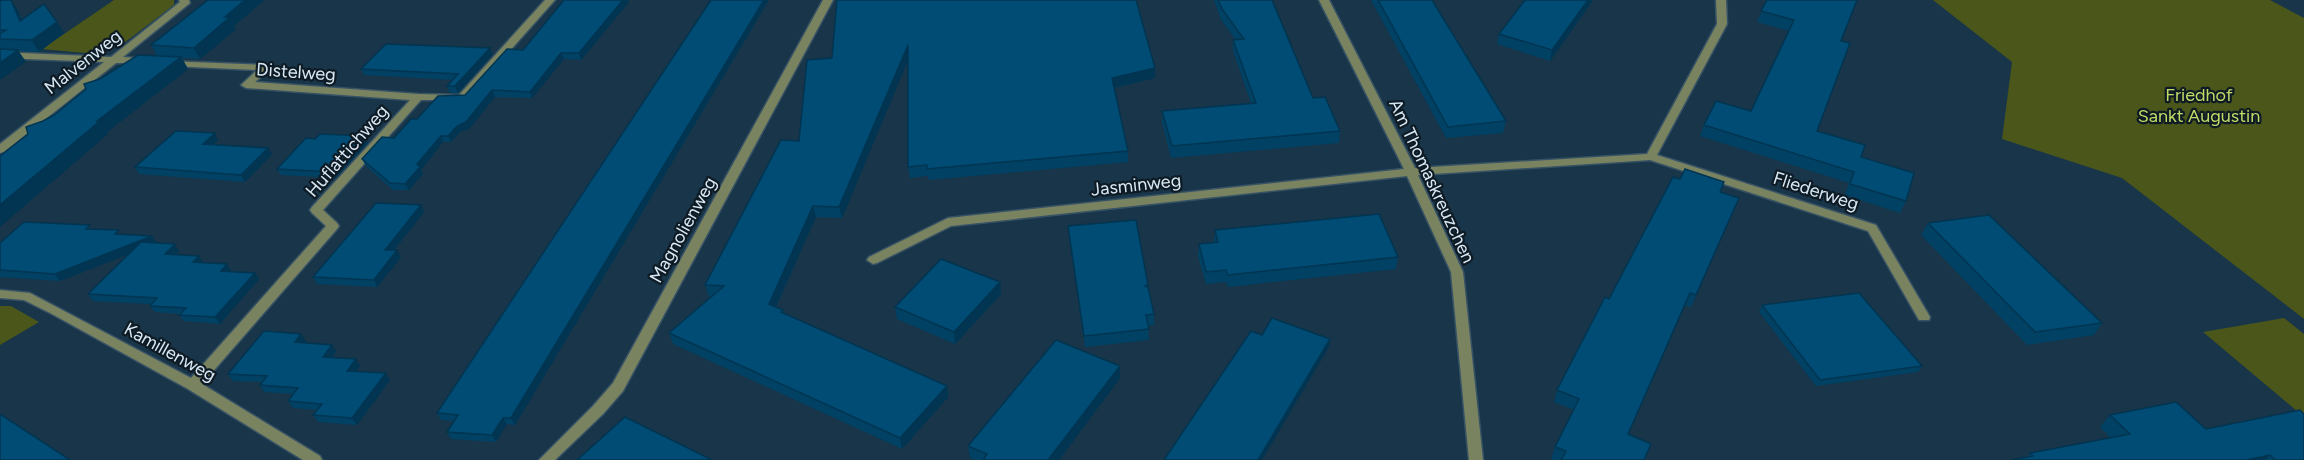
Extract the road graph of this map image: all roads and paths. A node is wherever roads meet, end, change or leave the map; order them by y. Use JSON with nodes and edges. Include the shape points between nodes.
{"nodes":[{"id":1,"x":184,"y":0,"type":"edge"},
{"id":2,"x":550,"y":0,"type":"edge"},
{"id":3,"x":828,"y":0,"type":"edge"},
{"id":4,"x":1324,"y":0,"type":"edge"},
{"id":5,"x":1721,"y":0,"type":"edge"},
{"id":6,"x":0,"y":56,"type":"edge"},
{"id":7,"x":113,"y":60,"type":"junction"},
{"id":8,"x":418,"y":97,"type":"junction"},
{"id":9,"x":0,"y":150,"type":"edge"},
{"id":10,"x":1651,"y":157,"type":"junction"},
{"id":11,"x":1411,"y":172,"type":"junction"},
{"id":12,"x":873,"y":260,"type":"dead end"},
{"id":13,"x":0,"y":294,"type":"edge"},
{"id":14,"x":1924,"y":317,"type":"dead end"},
{"id":15,"x":193,"y":385,"type":"junction"},
{"id":16,"x":315,"y":460,"type":"edge"},
{"id":17,"x":546,"y":460,"type":"edge"},
{"id":18,"x":1476,"y":460,"type":"edge"}],
"edges":[{"from":1,"to":7,"type":"street","name":"Malvenweg"},
{"from":2,"to":8,"type":"street","via":[[462,98]]},
{"from":3,"to":17,"type":"street","name":"Magnolienweg","via":[[618,387]]},
{"from":4,"to":11,"type":"street","name":"Am Thomaskreuzchen"},
{"from":5,"to":10,"type":"street","via":[[1722,24]]},
{"from":6,"to":7,"type":"street","name":"Distelweg"},
{"from":7,"to":8,"type":"street","name":"Distelweg","via":[[266,67],[246,86]]},
{"from":7,"to":9,"type":"street","name":"Malvenweg"},
{"from":8,"to":15,"type":"street","name":"Huflattichweg","via":[[316,210],[333,226]]},
{"from":10,"to":11,"type":"street","name":"Fliederweg"},
{"from":10,"to":14,"type":"street","name":"Fliederweg","via":[[1872,228]]},
{"from":11,"to":12,"type":"street","name":"Jasminweg","via":[[948,222]]},
{"from":11,"to":18,"type":"street","name":"Am Thomaskreuzchen","via":[[1456,272]]},
{"from":13,"to":15,"type":"street","name":"Kamillenweg","via":[[26,296]]},
{"from":15,"to":16,"type":"street","name":"Kamillenweg"}]}
